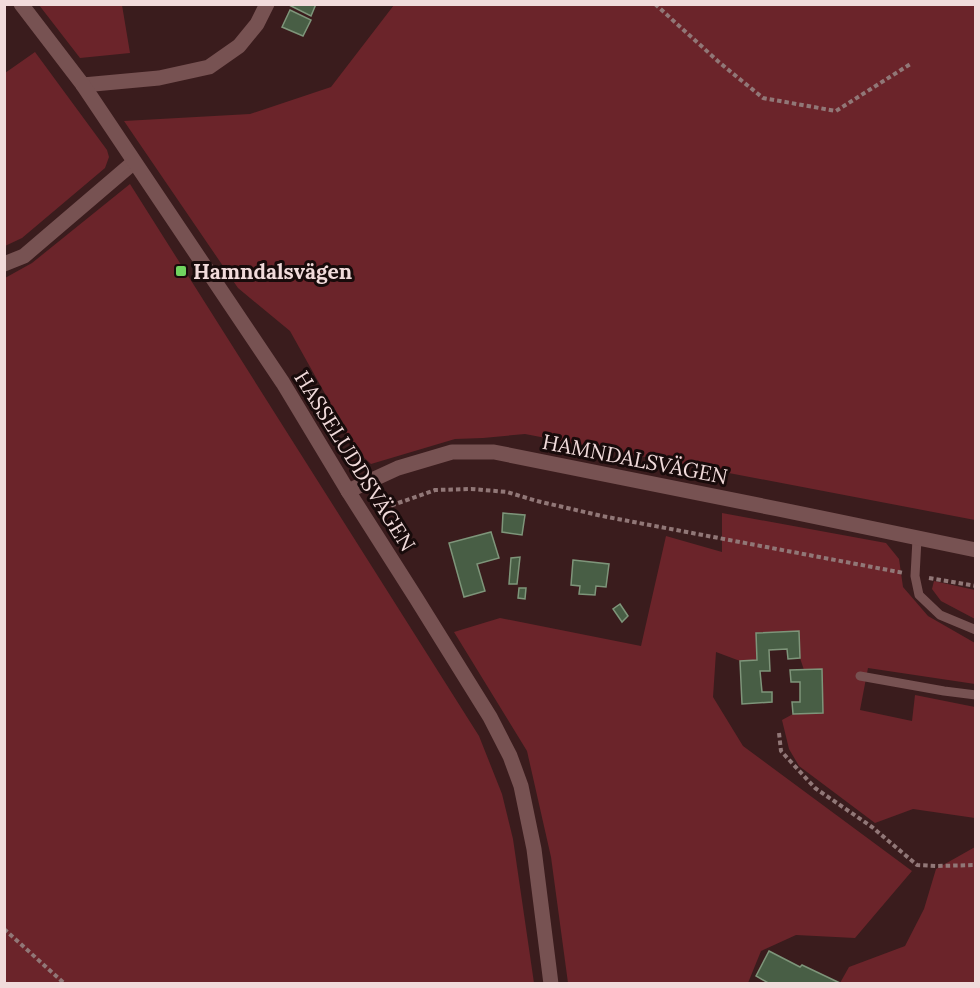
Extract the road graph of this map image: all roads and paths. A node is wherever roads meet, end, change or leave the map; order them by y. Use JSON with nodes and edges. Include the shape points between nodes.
{"nodes":[{"id":1,"x":21,"y":4,"type":"edge"},
{"id":2,"x":267,"y":4,"type":"edge"},
{"id":3,"x":655,"y":4,"type":"edge"},
{"id":4,"x":912,"y":63,"type":"dead end"},
{"id":5,"x":83,"y":85,"type":"junction"},
{"id":6,"x":134,"y":162,"type":"junction"},
{"id":7,"x":4,"y":264,"type":"edge"},
{"id":8,"x":348,"y":490,"type":"junction"},
{"id":9,"x":384,"y":507,"type":"dead end"},
{"id":10,"x":917,"y":539,"type":"junction"},
{"id":11,"x":975,"y":550,"type":"edge"},
{"id":12,"x":915,"y":576,"type":"junction"},
{"id":13,"x":975,"y":585,"type":"edge"},
{"id":14,"x":975,"y":630,"type":"edge"},
{"id":15,"x":860,"y":676,"type":"dead end"},
{"id":16,"x":975,"y":695,"type":"edge"},
{"id":17,"x":779,"y":733,"type":"dead end"},
{"id":18,"x":975,"y":865,"type":"edge"},
{"id":19,"x":4,"y":929,"type":"edge"},
{"id":20,"x":65,"y":984,"type":"edge"},
{"id":21,"x":551,"y":984,"type":"edge"}],
"edges":[{"from":1,"to":5,"type":"street","name":"HASSELUDDSVÄGEN"},
{"from":2,"to":5,"type":"street","via":[[239,46],[209,67],[159,78]]},
{"from":3,"to":4,"type":"path","via":[[763,98],[836,111]]},
{"from":5,"to":6,"type":"street","name":"HASSELUDDSVÄGEN"},
{"from":6,"to":7,"type":"street","via":[[24,256]]},
{"from":6,"to":8,"type":"street","name":"HASSELUDDSVÄGEN","via":[[283,383]]},
{"from":8,"to":10,"type":"street","name":"HAMNDALSVÄGEN","via":[[398,468],[452,452],[494,452]]},
{"from":8,"to":21,"type":"street","name":"HASSELUDDSVÄGEN","via":[[490,717],[510,756],[521,786],[534,849]]},
{"from":9,"to":12,"type":"path","via":[[435,490],[507,492],[602,516]]},
{"from":10,"to":11,"type":"street","name":"HAMNDALSVÄGEN"},
{"from":10,"to":12,"type":"lane"},
{"from":12,"to":13,"type":"path"},
{"from":12,"to":14,"type":"lane","via":[[919,595],[940,615]]},
{"from":15,"to":16,"type":"lane"},
{"from":17,"to":18,"type":"path","via":[[781,751],[815,788],[872,827],[917,865]]},
{"from":19,"to":20,"type":"path"}]}
